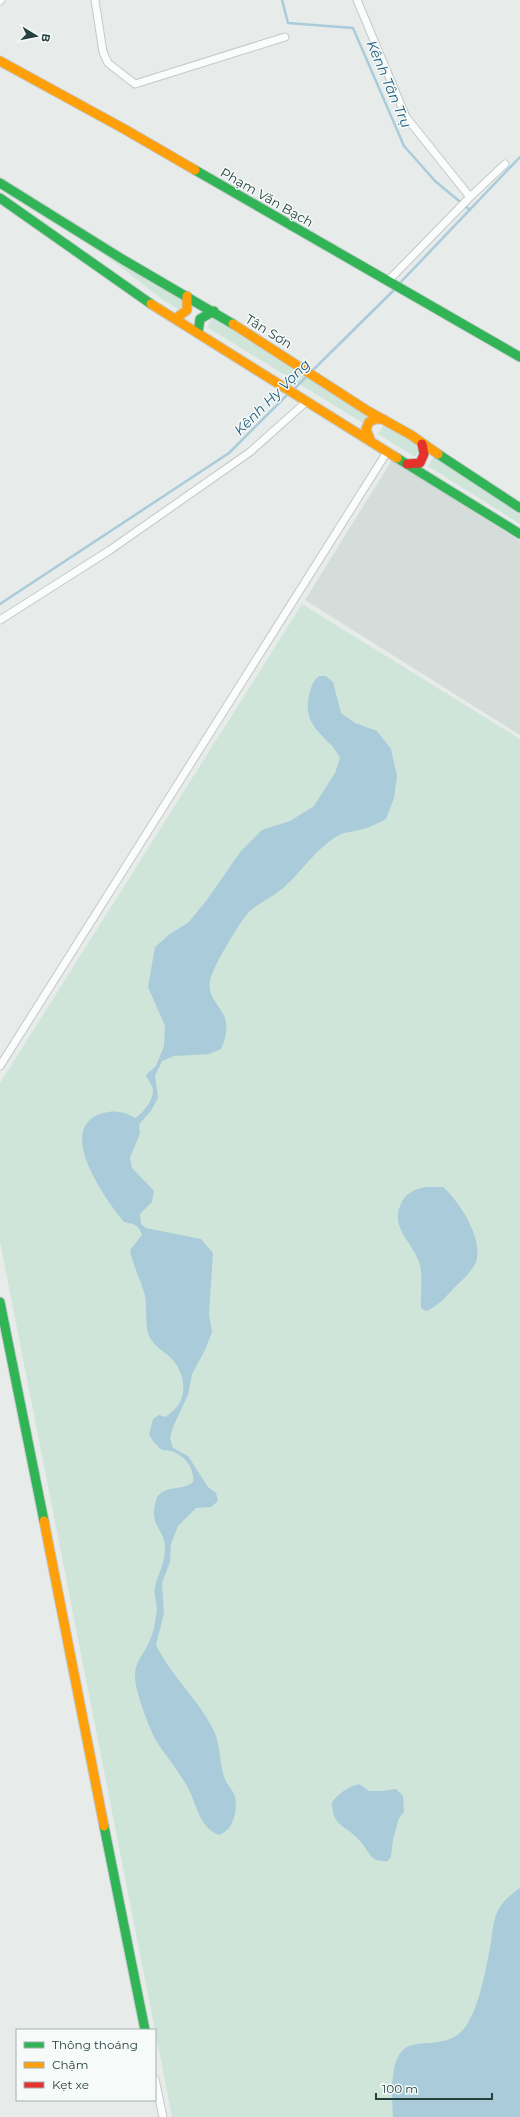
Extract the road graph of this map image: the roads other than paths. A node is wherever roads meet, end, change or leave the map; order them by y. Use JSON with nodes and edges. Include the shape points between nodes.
{"nodes":[{"id":1,"x":95,"y":0,"type":"edge"},
{"id":2,"x":356,"y":0,"type":"edge"},
{"id":3,"x":285,"y":37,"type":"dead end"},
{"id":4,"x":0,"y":61,"type":"edge"},
{"id":5,"x":505,"y":164,"type":"dead end"},
{"id":6,"x":4,"y":185,"type":"edge"},
{"id":7,"x":0,"y":198,"type":"edge"},
{"id":8,"x":26,"y":200,"type":"junction"},
{"id":9,"x":467,"y":200,"type":"junction"},
{"id":10,"x":19,"y":210,"type":"junction"},
{"id":11,"x":389,"y":280,"type":"junction"},
{"id":12,"x":188,"y":296,"type":"junction"},
{"id":13,"x":214,"y":311,"type":"junction"},
{"id":14,"x":174,"y":319,"type":"junction"},
{"id":15,"x":198,"y":334,"type":"junction"},
{"id":16,"x":520,"y":357,"type":"edge"},
{"id":17,"x":306,"y":402,"type":"junction"},
{"id":18,"x":383,"y":419,"type":"junction"},
{"id":19,"x":371,"y":442,"type":"junction"},
{"id":20,"x":422,"y":444,"type":"junction"},
{"id":21,"x":387,"y":452,"type":"junction"},
{"id":22,"x":407,"y":464,"type":"junction"},
{"id":23,"x":520,"y":508,"type":"edge"},
{"id":24,"x":520,"y":534,"type":"edge"},
{"id":25,"x":0,"y":620,"type":"edge"},
{"id":26,"x":0,"y":1066,"type":"edge"},
{"id":27,"x":0,"y":1302,"type":"edge"},
{"id":28,"x":145,"y":2029,"type":"edge"},
{"id":29,"x":156,"y":2084,"type":"edge"},
{"id":30,"x":163,"y":2117,"type":"edge"}],
"edges":[{"from":1,"to":3,"type":"street","via":[[103,52],[108,63],[135,84]]},
{"from":2,"to":9,"type":"street","via":[[406,117]]},
{"from":4,"to":11,"type":"street","name":"Phạm Văn Bạch"},
{"from":5,"to":9,"type":"street"},
{"from":6,"to":7,"type":"street","via":[[6,194]]},
{"from":6,"to":8,"type":"street","name":"Tân Sơn"},
{"from":7,"to":10,"type":"street"},
{"from":8,"to":10,"type":"street","via":[[19,203]]},
{"from":8,"to":12,"type":"street","name":"Tân Sơn"},
{"from":9,"to":11,"type":"street"},
{"from":10,"to":14,"type":"street"},
{"from":11,"to":16,"type":"street","name":"Phạm Văn Bạch"},
{"from":12,"to":13,"type":"street","name":"Tân Sơn"},
{"from":12,"to":14,"type":"street","via":[[187,310]]},
{"from":13,"to":15,"type":"street","via":[[199,318],[196,324]]},
{"from":13,"to":18,"type":"street","name":"Tân Sơn"},
{"from":14,"to":15,"type":"street"},
{"from":15,"to":17,"type":"street"},
{"from":17,"to":19,"type":"street"},
{"from":17,"to":25,"type":"street","via":[[250,452],[110,550]]},
{"from":18,"to":19,"type":"street","via":[[369,422],[366,429]]},
{"from":18,"to":20,"type":"street","name":"Tân Sơn"},
{"from":19,"to":21,"type":"street"},
{"from":20,"to":22,"type":"street","via":[[424,458],[420,463]]},
{"from":20,"to":23,"type":"street","name":"Tân Sơn"},
{"from":21,"to":22,"type":"street"},
{"from":21,"to":26,"type":"street"},
{"from":22,"to":24,"type":"street"},
{"from":27,"to":28,"type":"street"},
{"from":29,"to":30,"type":"street"}]}
